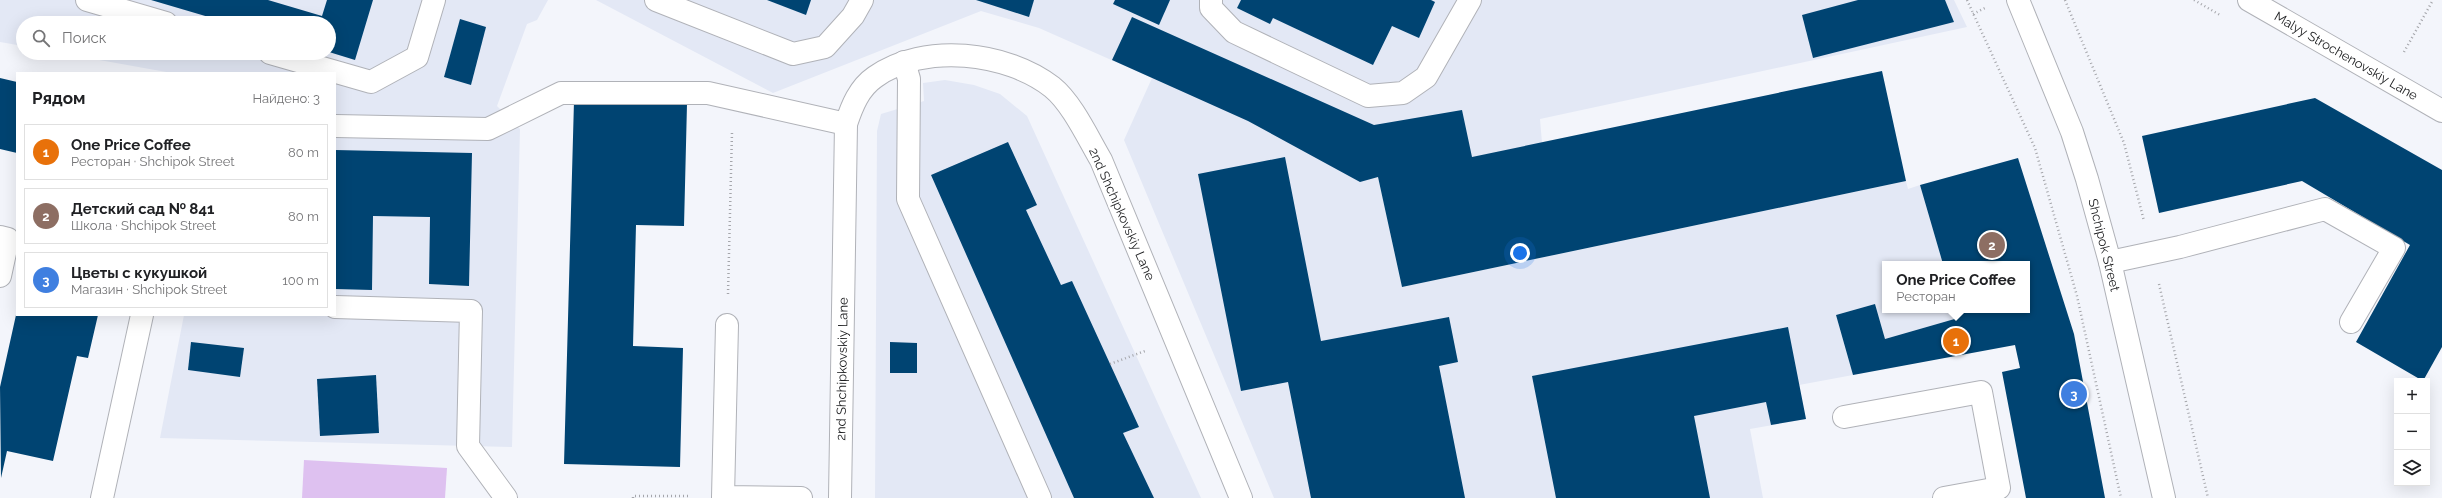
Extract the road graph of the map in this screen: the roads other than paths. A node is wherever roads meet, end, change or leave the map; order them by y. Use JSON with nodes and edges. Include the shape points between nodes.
{"nodes":[{"id":1,"x":87,"y":0,"type":"edge"},
{"id":2,"x":434,"y":0,"type":"edge"},
{"id":3,"x":656,"y":0,"type":"edge"},
{"id":4,"x":862,"y":0,"type":"edge"},
{"id":5,"x":1211,"y":0,"type":"edge"},
{"id":6,"x":1470,"y":0,"type":"edge"},
{"id":7,"x":2018,"y":0,"type":"edge"},
{"id":8,"x":2249,"y":0,"type":"edge"},
{"id":9,"x":142,"y":16,"type":"edge"},
{"id":10,"x":294,"y":60,"type":"edge"},
{"id":11,"x":904,"y":62,"type":"junction"},
{"id":12,"x":2442,"y":111,"type":"edge"},
{"id":13,"x":846,"y":124,"type":"junction"},
{"id":14,"x":336,"y":126,"type":"edge"},
{"id":15,"x":0,"y":237,"type":"edge"},
{"id":16,"x":2110,"y":262,"type":"junction"},
{"id":17,"x":0,"y":276,"type":"edge"},
{"id":18,"x":336,"y":307,"type":"edge"},
{"id":19,"x":142,"y":316,"type":"edge"},
{"id":20,"x":2351,"y":322,"type":"dead end"},
{"id":21,"x":727,"y":325,"type":"road end"},
{"id":22,"x":1844,"y":417,"type":"dead end"},
{"id":23,"x":102,"y":498,"type":"edge"},
{"id":24,"x":506,"y":498,"type":"edge"},
{"id":25,"x":800,"y":498,"type":"edge"},
{"id":26,"x":840,"y":498,"type":"edge"},
{"id":27,"x":1040,"y":498,"type":"edge"},
{"id":28,"x":1241,"y":498,"type":"edge"},
{"id":29,"x":1944,"y":498,"type":"edge"},
{"id":30,"x":2164,"y":498,"type":"edge"}],
"edges":[{"from":1,"to":9,"type":"street"},
{"from":2,"to":10,"type":"street","via":[[417,57],[371,82]]},
{"from":3,"to":4,"type":"street","via":[[793,54],[825,47],[854,16]]},
{"from":5,"to":6,"type":"street","via":[[1211,8],[1234,32],[1368,96],[1403,93],[1426,77]]},
{"from":7,"to":16,"type":"street","name":"Shchipok Street","via":[[2072,132]]},
{"from":8,"to":12,"type":"street","name":"Malyy Strochenovskiy Lane"},
{"from":11,"to":13,"type":"street","name":"2nd Shchipkovskiy Lane","via":[[875,77],[855,99]]},
{"from":11,"to":27,"type":"street","via":[[910,79],[908,199]]},
{"from":11,"to":28,"type":"street","name":"2nd Shchipkovskiy Lane","via":[[944,54],[985,58],[1021,68],[1053,88],[1074,114],[1101,160]]},
{"from":13,"to":14,"type":"street","via":[[708,93],[561,93],[488,129]]},
{"from":13,"to":26,"type":"street","name":"2nd Shchipkovskiy Lane"},
{"from":15,"to":17,"type":"street","via":[[8,238]]},
{"from":16,"to":20,"type":"street","via":[[2180,247],[2325,209],[2394,248]]},
{"from":16,"to":30,"type":"street","name":"Shchipok Street"},
{"from":18,"to":24,"type":"street","via":[[471,311],[468,446]]},
{"from":19,"to":23,"type":"street"},
{"from":21,"to":25,"type":"street","via":[[723,496]]},
{"from":22,"to":29,"type":"street","via":[[1981,392],[1999,488]]}]}
